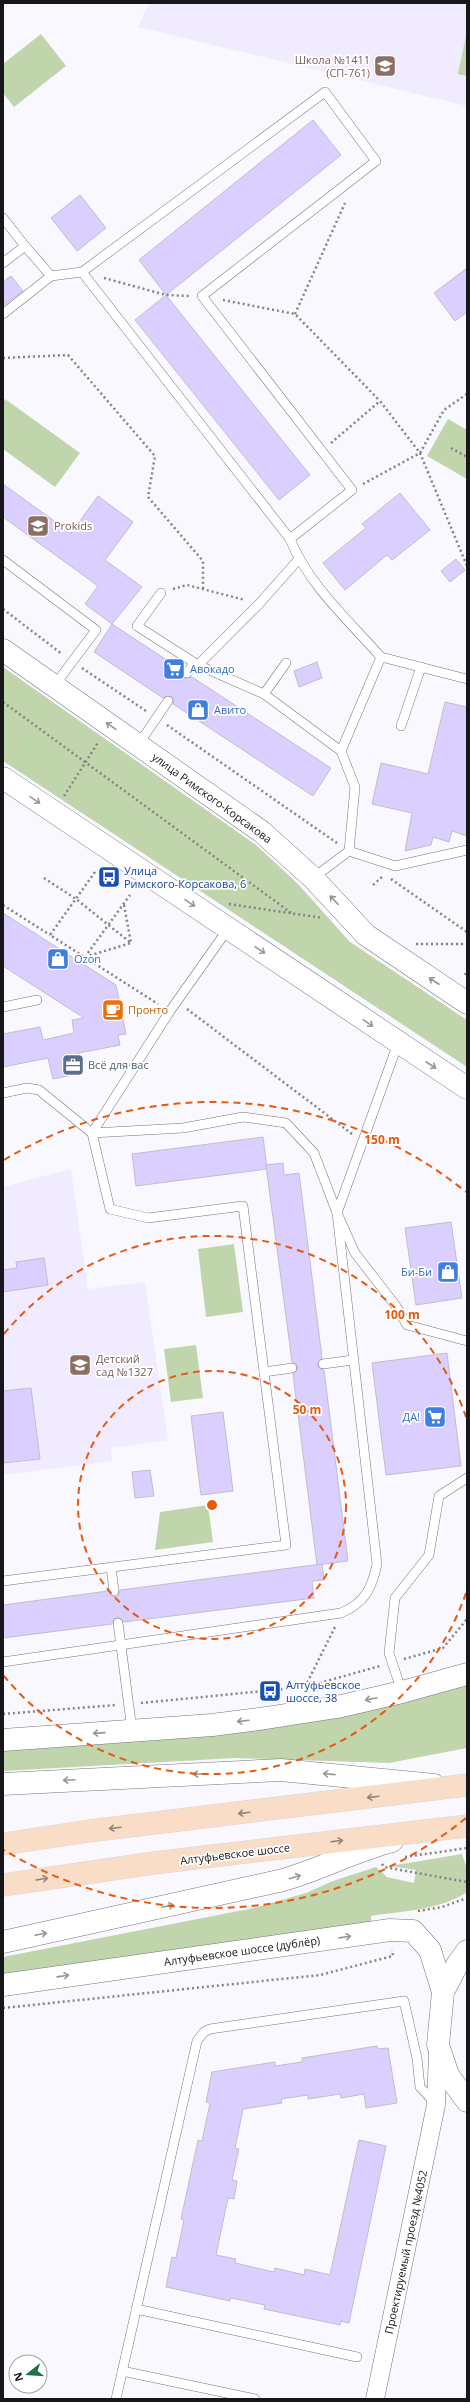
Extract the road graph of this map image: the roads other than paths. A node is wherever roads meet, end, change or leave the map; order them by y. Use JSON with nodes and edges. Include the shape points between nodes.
{"nodes":[{"id":1,"x":3,"y":218,"type":"edge"},
{"id":2,"x":25,"y":246,"type":"junction"},
{"id":3,"x":3,"y":263,"type":"edge"},
{"id":4,"x":82,"y":272,"type":"junction"},
{"id":5,"x":51,"y":276,"type":"junction"},
{"id":6,"x":3,"y":314,"type":"edge"},
{"id":7,"x":290,"y":539,"type":"junction"},
{"id":8,"x":3,"y":560,"type":"edge"},
{"id":9,"x":298,"y":560,"type":"junction"},
{"id":10,"x":161,"y":593,"type":"road end"},
{"id":11,"x":3,"y":650,"type":"edge"},
{"id":12,"x":381,"y":657,"type":"junction"},
{"id":13,"x":286,"y":663,"type":"dead end"},
{"id":14,"x":196,"y":664,"type":"junction"},
{"id":15,"x":420,"y":667,"type":"junction"},
{"id":16,"x":187,"y":673,"type":"dead end"},
{"id":17,"x":467,"y":679,"type":"edge"},
{"id":18,"x":54,"y":686,"type":"junction"},
{"id":19,"x":264,"y":694,"type":"junction"},
{"id":20,"x":168,"y":701,"type":"dead end"},
{"id":21,"x":401,"y":726,"type":"dead end"},
{"id":22,"x":138,"y":745,"type":"junction"},
{"id":23,"x":341,"y":751,"type":"junction"},
{"id":24,"x":3,"y":778,"type":"edge"},
{"id":25,"x":467,"y":850,"type":"edge"},
{"id":26,"x":349,"y":851,"type":"junction"},
{"id":27,"x":313,"y":878,"type":"junction"},
{"id":28,"x":228,"y":929,"type":"junction"},
{"id":29,"x":37,"y":1000,"type":"dead end"},
{"id":30,"x":467,"y":1002,"type":"edge"},
{"id":31,"x":3,"y":1007,"type":"edge"},
{"id":32,"x":398,"y":1043,"type":"junction"},
{"id":33,"x":467,"y":1088,"type":"edge"},
{"id":34,"x":3,"y":1093,"type":"edge"},
{"id":35,"x":92,"y":1133,"type":"junction"},
{"id":36,"x":337,"y":1213,"type":"junction"},
{"id":37,"x":467,"y":1341,"type":"edge"},
{"id":38,"x":354,"y":1360,"type":"junction"},
{"id":39,"x":323,"y":1364,"type":"dead end"},
{"id":40,"x":292,"y":1368,"type":"dead end"},
{"id":41,"x":264,"y":1372,"type":"junction"},
{"id":42,"x":467,"y":1478,"type":"edge"},
{"id":43,"x":111,"y":1567,"type":"junction"},
{"id":44,"x":3,"y":1581,"type":"edge"},
{"id":45,"x":114,"y":1591,"type":"dead end"},
{"id":46,"x":118,"y":1623,"type":"dead end"},
{"id":47,"x":121,"y":1644,"type":"junction"},
{"id":48,"x":3,"y":1662,"type":"edge"},
{"id":49,"x":467,"y":1663,"type":"edge"},
{"id":50,"x":467,"y":1674,"type":"edge"},
{"id":51,"x":436,"y":1683,"type":"junction"},
{"id":52,"x":402,"y":1692,"type":"junction"},
{"id":53,"x":132,"y":1730,"type":"junction"},
{"id":54,"x":3,"y":1740,"type":"edge"},
{"id":55,"x":3,"y":1784,"type":"edge"},
{"id":56,"x":459,"y":1786,"type":"edge"},
{"id":57,"x":467,"y":1826,"type":"edge"},
{"id":58,"x":443,"y":1828,"type":"junction"},
{"id":59,"x":3,"y":1844,"type":"edge"},
{"id":60,"x":3,"y":1885,"type":"edge"},
{"id":61,"x":3,"y":1942,"type":"edge"},
{"id":62,"x":467,"y":1951,"type":"edge"},
{"id":63,"x":3,"y":1984,"type":"edge"},
{"id":64,"x":443,"y":1992,"type":"junction"},
{"id":65,"x":438,"y":2045,"type":"junction"},
{"id":66,"x":453,"y":2082,"type":"junction"},
{"id":67,"x":467,"y":2101,"type":"edge"},
{"id":68,"x":436,"y":2105,"type":"junction"},
{"id":69,"x":136,"y":2309,"type":"junction"},
{"id":70,"x":357,"y":2357,"type":"dead end"},
{"id":71,"x":122,"y":2371,"type":"junction"},
{"id":72,"x":116,"y":2399,"type":"edge"},
{"id":73,"x":255,"y":2399,"type":"edge"},
{"id":74,"x":375,"y":2399,"type":"edge"}],
"edges":[{"from":1,"to":2,"type":"lane"},
{"from":2,"to":3,"type":"lane"},
{"from":2,"to":5,"type":"lane"},
{"from":4,"to":5,"type":"lane"},
{"from":4,"to":7,"type":"lane"},
{"from":4,"to":7,"type":"lane","via":[[325,92],[376,161],[202,296],[352,490]]},
{"from":5,"to":6,"type":"lane"},
{"from":7,"to":9,"type":"lane"},
{"from":8,"to":18,"type":"lane","via":[[96,630]]},
{"from":9,"to":12,"type":"lane"},
{"from":9,"to":14,"type":"lane","via":[[259,604]]},
{"from":10,"to":14,"type":"lane","via":[[137,626]]},
{"from":11,"to":18,"type":"main road","name":"улица Римского-Корсакова"},
{"from":12,"to":15,"type":"lane"},
{"from":12,"to":23,"type":"lane"},
{"from":13,"to":19,"type":"lane"},
{"from":14,"to":16,"type":"lane"},
{"from":14,"to":19,"type":"lane"},
{"from":15,"to":17,"type":"lane"},
{"from":15,"to":21,"type":"lane"},
{"from":22,"to":18,"type":"main road","name":"улица Римского-Корсакова","one_way":true},
{"from":19,"to":23,"type":"lane"},
{"from":20,"to":22,"type":"lane"},
{"from":22,"to":27,"type":"main road","name":"улица Римского-Корсакова","via":[[262,832]]},
{"from":23,"to":26,"type":"lane","via":[[355,787]]},
{"from":24,"to":28,"type":"main road","one_way":true},
{"from":25,"to":26,"type":"lane","via":[[395,866]]},
{"from":26,"to":27,"type":"lane"},
{"from":30,"to":27,"type":"main road","name":"улица Римского-Корсакова","one_way":true,"via":[[366,935]]},
{"from":28,"to":32,"type":"main road","one_way":true},
{"from":28,"to":35,"type":"lane","via":[[170,1011]]},
{"from":29,"to":31,"type":"lane"},
{"from":32,"to":33,"type":"main road","one_way":true},
{"from":32,"to":36,"type":"lane"},
{"from":34,"to":35,"type":"lane","via":[[27,1088],[39,1090]]},
{"from":35,"to":36,"type":"lane","via":[[183,1128],[243,1117],[286,1123],[314,1153]]},
{"from":35,"to":41,"type":"lane","via":[[110,1209],[148,1218],[243,1206]]},
{"from":36,"to":37,"type":"lane","via":[[356,1253],[396,1306],[407,1325]]},
{"from":36,"to":38,"type":"lane"},
{"from":38,"to":39,"type":"lane"},
{"from":38,"to":47,"type":"lane","via":[[377,1564],[374,1581],[364,1598],[356,1607],[342,1613]]},
{"from":40,"to":41,"type":"lane"},
{"from":41,"to":43,"type":"lane","via":[[286,1545]]},
{"from":42,"to":52,"type":"lane","via":[[440,1496],[429,1555],[395,1598],[389,1653]]},
{"from":43,"to":44,"type":"lane"},
{"from":43,"to":45,"type":"lane"},
{"from":46,"to":47,"type":"lane"},
{"from":47,"to":48,"type":"lane"},
{"from":47,"to":53,"type":"lane"},
{"from":49,"to":51,"type":"main road","via":[[457,1672]]},
{"from":50,"to":51,"type":"main road"},
{"from":51,"to":52,"type":"main road"},
{"from":52,"to":53,"type":"main road","one_way":true,"via":[[337,1707],[266,1718]]},
{"from":53,"to":54,"type":"main road","one_way":true},
{"from":56,"to":55,"type":"main road","one_way":true,"via":[[281,1770]]},
{"from":56,"to":59,"type":"main road","one_way":true},
{"from":57,"to":58,"type":"main road","name":"Алтуфьевское шоссе"},
{"from":60,"to":58,"type":"main road","name":"Алтуфьевское шоссе","one_way":true,"via":[[154,1863]]},
{"from":61,"to":58,"type":"main road","one_way":true,"via":[[297,1876],[366,1848]]},
{"from":62,"to":64,"type":"main road"},
{"from":63,"to":64,"type":"main road","name":"Алтуфьевское шоссе (дублёр)","one_way":true,"via":[[398,1930],[413,1931],[430,1950]]},
{"from":64,"to":65,"type":"main road"},
{"from":65,"to":66,"type":"main road","via":[[448,2075]]},
{"from":65,"to":68,"type":"street","name":"Проектируемый проезд №4052"},
{"from":66,"to":67,"type":"main road"},
{"from":66,"to":68,"type":"street","name":"Проектируемый проезд №4052"},
{"from":68,"to":69,"type":"lane","via":[[420,2087],[418,2058],[404,2001],[210,2029],[204,2032],[197,2041],[183,2096]]},
{"from":68,"to":74,"type":"street","name":"Проектируемый проезд №4052"},
{"from":69,"to":70,"type":"lane"},
{"from":69,"to":71,"type":"lane"},
{"from":71,"to":72,"type":"lane"},
{"from":71,"to":73,"type":"lane"}]}
